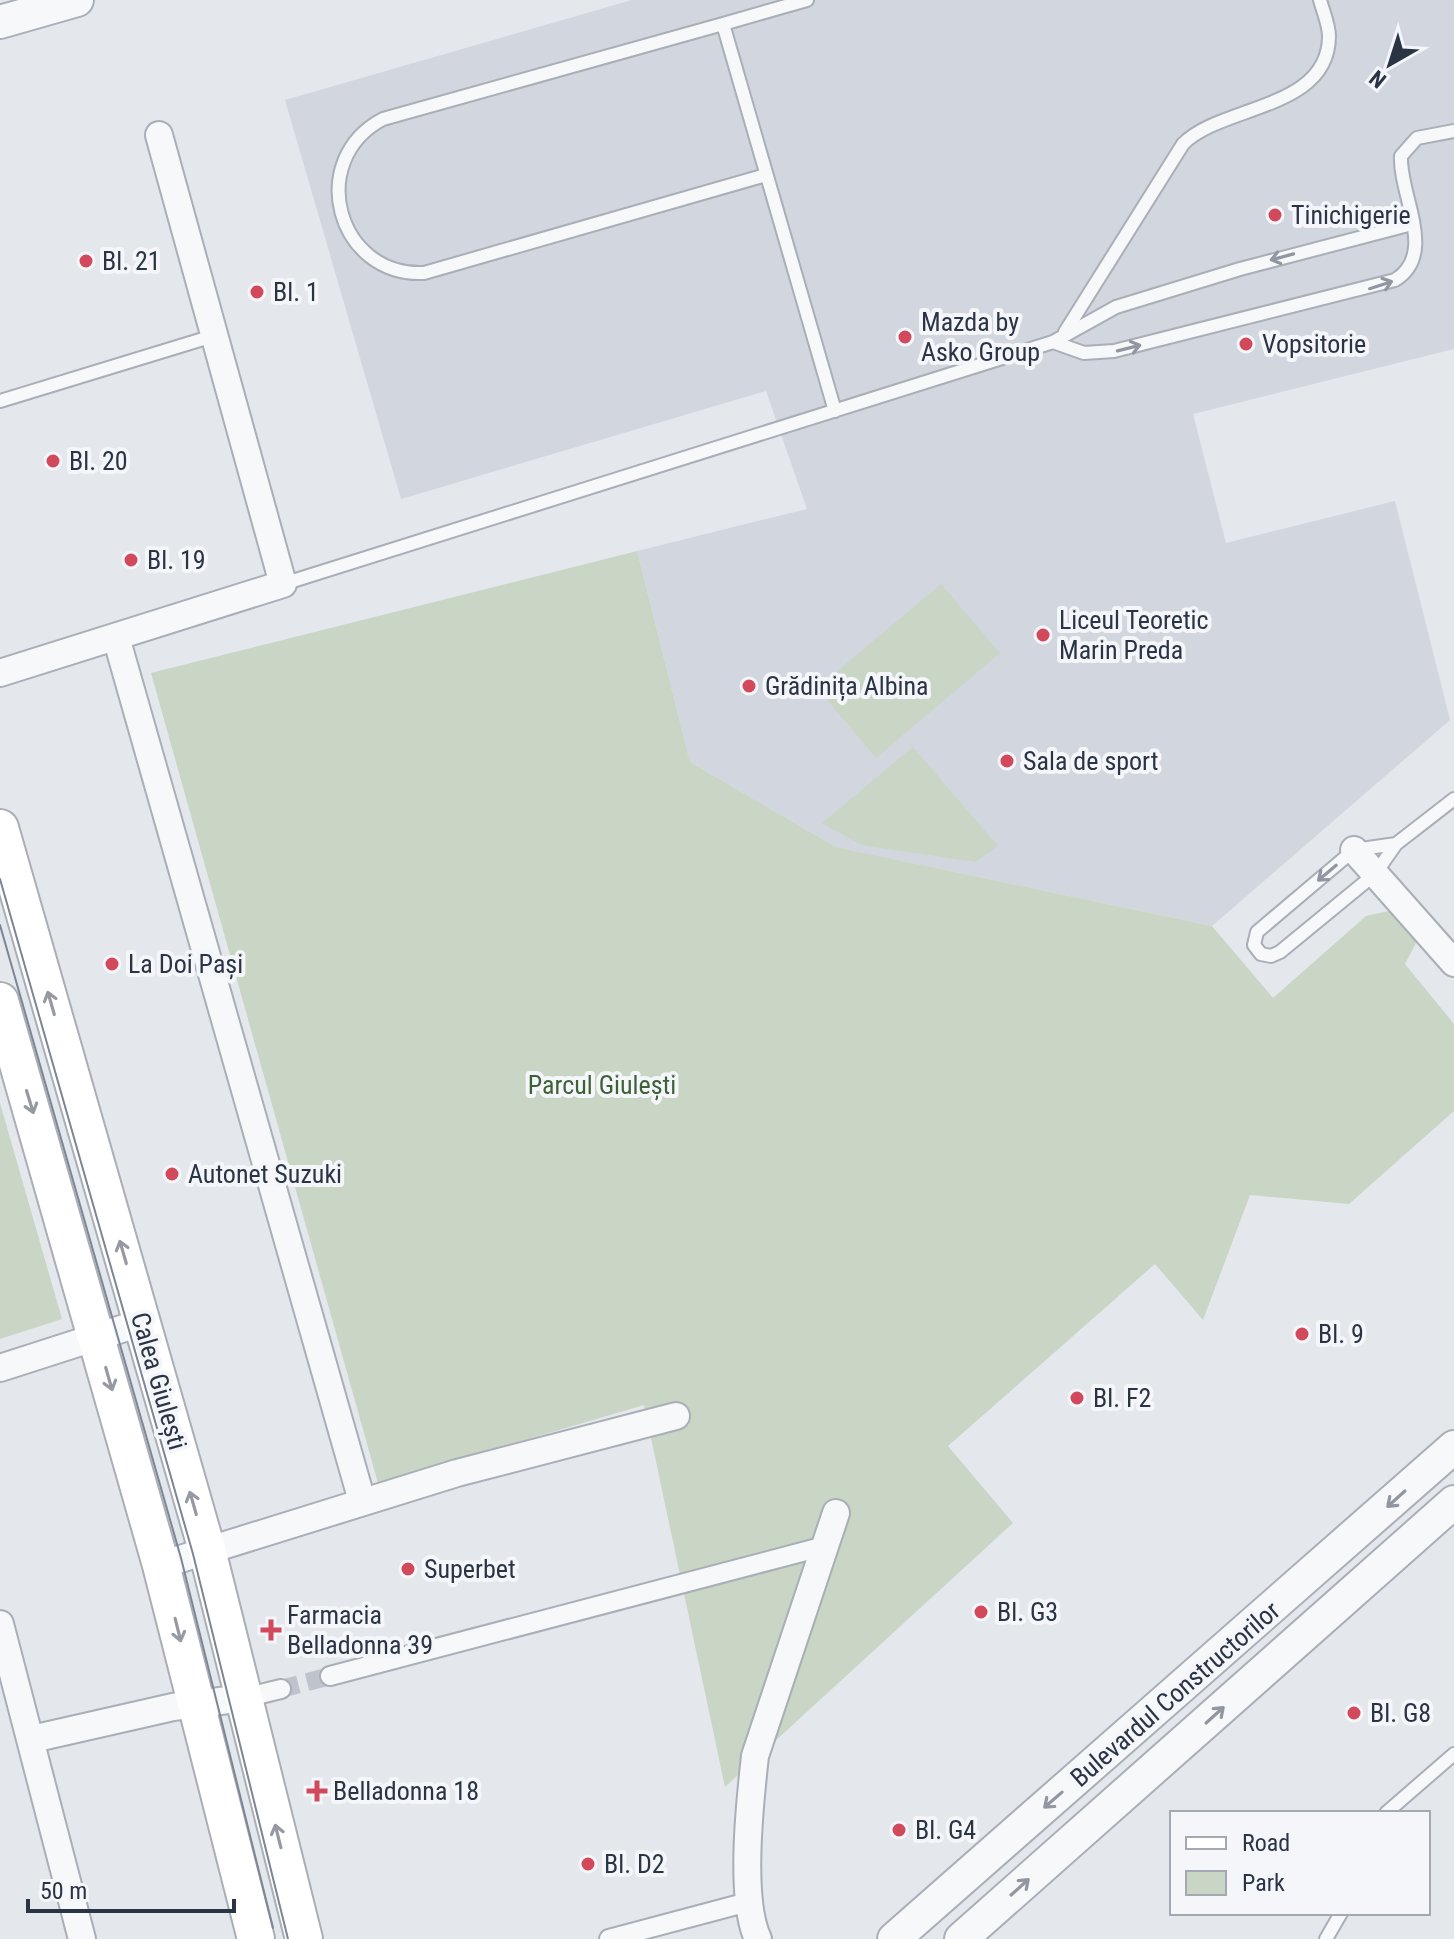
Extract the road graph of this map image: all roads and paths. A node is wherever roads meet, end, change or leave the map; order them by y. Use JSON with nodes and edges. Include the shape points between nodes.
{"nodes":[{"id":1,"x":77,"y":0,"type":"edge"},
{"id":2,"x":807,"y":0,"type":"edge"},
{"id":3,"x":1320,"y":0,"type":"edge"},
{"id":4,"x":0,"y":22,"type":"edge"},
{"id":5,"x":723,"y":24,"type":"junction"},
{"id":6,"x":1454,"y":131,"type":"edge"},
{"id":7,"x":159,"y":135,"type":"dead end"},
{"id":8,"x":766,"y":175,"type":"junction"},
{"id":9,"x":1412,"y":224,"type":"junction"},
{"id":10,"x":213,"y":336,"type":"junction"},
{"id":11,"x":1058,"y":339,"type":"junction"},
{"id":12,"x":0,"y":401,"type":"edge"},
{"id":13,"x":835,"y":411,"type":"junction"},
{"id":14,"x":283,"y":584,"type":"junction"},
{"id":15,"x":116,"y":637,"type":"junction"},
{"id":16,"x":0,"y":673,"type":"edge"},
{"id":17,"x":1454,"y":799,"type":"edge"},
{"id":18,"x":0,"y":828,"type":"edge"},
{"id":19,"x":1396,"y":844,"type":"junction"},
{"id":20,"x":1354,"y":850,"type":"junction"},
{"id":21,"x":1375,"y":874,"type":"junction"},
{"id":22,"x":1454,"y":963,"type":"edge"},
{"id":23,"x":0,"y":1001,"type":"edge"},
{"id":24,"x":143,"y":1322,"type":"junction"},
{"id":25,"x":98,"y":1337,"type":"junction"},
{"id":26,"x":0,"y":1368,"type":"edge"},
{"id":27,"x":676,"y":1416,"type":"dead end"},
{"id":28,"x":1454,"y":1447,"type":"edge"},
{"id":29,"x":362,"y":1501,"type":"junction"},
{"id":30,"x":1454,"y":1502,"type":"edge"},
{"id":31,"x":836,"y":1513,"type":"dead end"},
{"id":32,"x":825,"y":1546,"type":"junction"},
{"id":33,"x":207,"y":1550,"type":"junction"},
{"id":34,"x":161,"y":1565,"type":"junction"},
{"id":35,"x":1270,"y":1612,"type":"junction"},
{"id":36,"x":0,"y":1624,"type":"edge"},
{"id":37,"x":1297,"y":1642,"type":"junction"},
{"id":38,"x":330,"y":1676,"type":"tunnel mouth"},
{"id":39,"x":281,"y":1689,"type":"tunnel mouth"},
{"id":40,"x":244,"y":1698,"type":"junction"},
{"id":41,"x":197,"y":1706,"type":"junction"},
{"id":42,"x":32,"y":1739,"type":"junction"},
{"id":43,"x":1454,"y":1754,"type":"edge"},
{"id":44,"x":1388,"y":1811,"type":"edge"},
{"id":45,"x":748,"y":1902,"type":"junction"},
{"id":46,"x":1340,"y":1915,"type":"edge"},
{"id":47,"x":82,"y":1939,"type":"edge"},
{"id":48,"x":256,"y":1939,"type":"edge"},
{"id":49,"x":304,"y":1939,"type":"edge"},
{"id":50,"x":609,"y":1939,"type":"edge"},
{"id":51,"x":758,"y":1939,"type":"edge"},
{"id":52,"x":894,"y":1939,"type":"edge"},
{"id":53,"x":961,"y":1939,"type":"edge"},
{"id":54,"x":1326,"y":1939,"type":"edge"}],
"edges":[{"from":1,"to":4,"type":"street"},
{"from":2,"to":5,"type":"lane"},
{"from":3,"to":11,"type":"lane","via":[[1329,33],[1318,69],[1291,95],[1209,125],[1183,144]]},
{"from":5,"to":8,"type":"lane"},
{"from":5,"to":8,"type":"lane","via":[[383,119],[349,146],[338,188],[342,212],[351,236],[382,267],[402,274],[424,273]]},
{"from":6,"to":9,"type":"lane","via":[[1417,138],[1401,156]]},
{"from":7,"to":10,"type":"street"},
{"from":8,"to":13,"type":"lane"},
{"from":9,"to":11,"type":"lane","one_way":true,"via":[[1116,307]]},
{"from":11,"to":9,"type":"lane","one_way":true,"via":[[1084,353],[1114,351],[1384,285],[1404,275],[1415,260]]},
{"from":10,"to":12,"type":"lane"},
{"from":10,"to":14,"type":"street"},
{"from":11,"to":13,"type":"lane"},
{"from":13,"to":14,"type":"lane"},
{"from":14,"to":15,"type":"street"},
{"from":15,"to":16,"type":"street"},
{"from":15,"to":29,"type":"street"},
{"from":17,"to":19,"type":"lane"},
{"from":24,"to":18,"type":"main road","name":"Calea Giulești","one_way":true},
{"from":19,"to":20,"type":"lane"},
{"from":19,"to":21,"type":"lane"},
{"from":20,"to":21,"type":"street"},
{"from":20,"to":21,"type":"lane","one_way":true,"via":[[1257,932],[1254,945],[1261,954],[1280,952]]},
{"from":21,"to":22,"type":"street"},
{"from":23,"to":25,"type":"main road","name":"Calea Giulești","one_way":true},
{"from":24,"to":25,"type":"street"},
{"from":33,"to":24,"type":"main road","name":"Calea Giulești","one_way":true},
{"from":25,"to":26,"type":"street"},
{"from":25,"to":34,"type":"main road","name":"Calea Giulești","one_way":true},
{"from":27,"to":29,"type":"street"},
{"from":28,"to":35,"type":"street","name":"Bulevardul Constructorilor","one_way":true},
{"from":29,"to":33,"type":"street"},
{"from":30,"to":37,"type":"street","name":"Bulevardul Constructorilor"},
{"from":31,"to":32,"type":"street"},
{"from":32,"to":38,"type":"street"},
{"from":32,"to":45,"type":"street","via":[[755,1756]]},
{"from":33,"to":34,"type":"street"},
{"from":33,"to":40,"type":"main road","name":"Calea Giulești"},
{"from":34,"to":41,"type":"main road","name":"Calea Giulești","one_way":true},
{"from":35,"to":37,"type":"street"},
{"from":35,"to":52,"type":"street","name":"Bulevardul Constructorilor","one_way":true},
{"from":36,"to":42,"type":"street"},
{"from":53,"to":37,"type":"street","name":"Bulevardul Constructorilor","one_way":true},
{"from":39,"to":40,"type":"street"},
{"from":40,"to":41,"type":"street"},
{"from":49,"to":40,"type":"main road","name":"Calea Giulești","one_way":true},
{"from":41,"to":42,"type":"street"},
{"from":41,"to":48,"type":"main road","name":"Calea Giulești"},
{"from":42,"to":47,"type":"street"},
{"from":43,"to":44,"type":"lane"},
{"from":45,"to":50,"type":"street"},
{"from":45,"to":51,"type":"street"},
{"from":46,"to":54,"type":"lane"}]}
